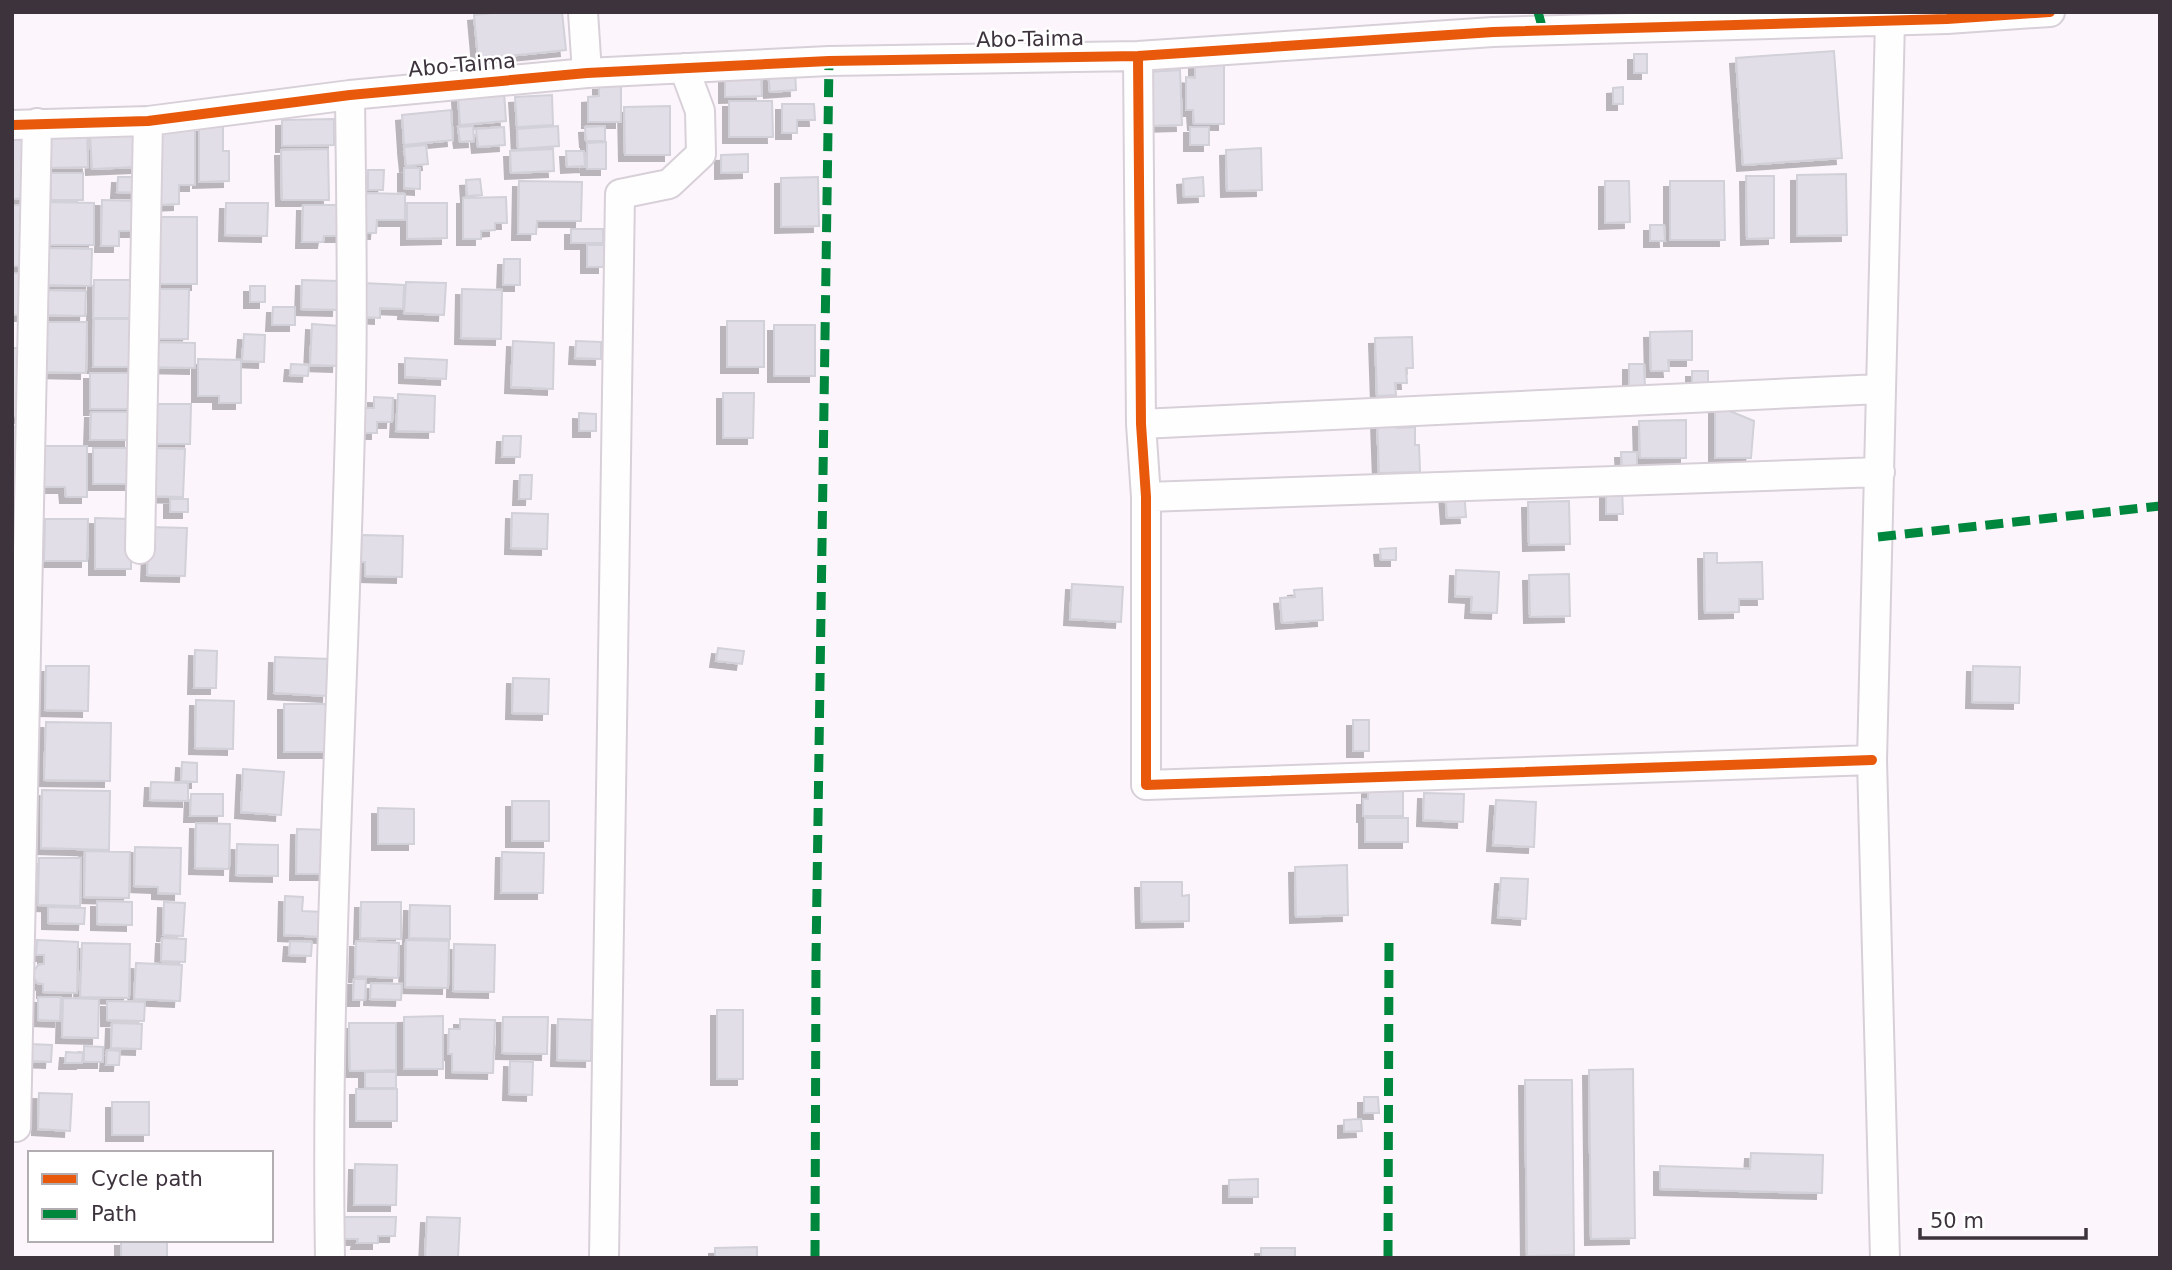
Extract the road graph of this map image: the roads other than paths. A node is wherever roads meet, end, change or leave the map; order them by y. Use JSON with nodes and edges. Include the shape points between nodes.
{"nodes":[{"id":1,"x":583,"y":12,"type":"edge"},
{"id":2,"x":2050,"y":12,"type":"edge"},
{"id":3,"x":1889,"y":17,"type":"edge"},
{"id":4,"x":1138,"y":56,"type":"junction"},
{"id":5,"x":684,"y":68,"type":"junction"},
{"id":6,"x":587,"y":73,"type":"junction"},
{"id":7,"x":350,"y":95,"type":"junction"},
{"id":8,"x":148,"y":121,"type":"junction"},
{"id":9,"x":25,"y":124,"type":"edge"},
{"id":10,"x":1880,"y":388,"type":"junction"},
{"id":11,"x":1141,"y":424,"type":"junction"},
{"id":12,"x":1880,"y":472,"type":"junction"},
{"id":13,"x":1146,"y":497,"type":"junction"},
{"id":14,"x":140,"y":549,"type":"dead end"},
{"id":15,"x":1872,"y":760,"type":"junction"},
{"id":16,"x":16,"y":1127,"type":"dead end"},
{"id":17,"x":330,"y":1258,"type":"edge"},
{"id":18,"x":604,"y":1258,"type":"edge"},
{"id":19,"x":1885,"y":1258,"type":"edge"}],
"edges":[{"from":1,"to":6,"type":"street"},
{"from":2,"to":3,"type":"street","name":"Abo-Taima"},
{"from":3,"to":4,"type":"street","name":"Abo-Taima","via":[[1493,32]]},
{"from":3,"to":10,"type":"street"},
{"from":4,"to":5,"type":"street","name":"Abo-Taima"},
{"from":4,"to":11,"type":"street"},
{"from":5,"to":6,"type":"street","name":"Abo-Taima"},
{"from":5,"to":18,"type":"street","via":[[700,111],[701,154],[669,184],[620,194]]},
{"from":6,"to":7,"type":"street","name":"Abo-Taima"},
{"from":7,"to":8,"type":"street","name":"Abo-Taima"},
{"from":7,"to":17,"type":"street","via":[[351,385],[331,1031]]},
{"from":8,"to":9,"type":"street","name":"Abo-Taima"},
{"from":8,"to":14,"type":"street"},
{"from":9,"to":16,"type":"street"},
{"from":10,"to":11,"type":"street"},
{"from":10,"to":12,"type":"street"},
{"from":11,"to":13,"type":"street"},
{"from":12,"to":13,"type":"street"},
{"from":12,"to":15,"type":"street"},
{"from":13,"to":15,"type":"street","via":[[1146,785]]},
{"from":15,"to":19,"type":"street"}]}
